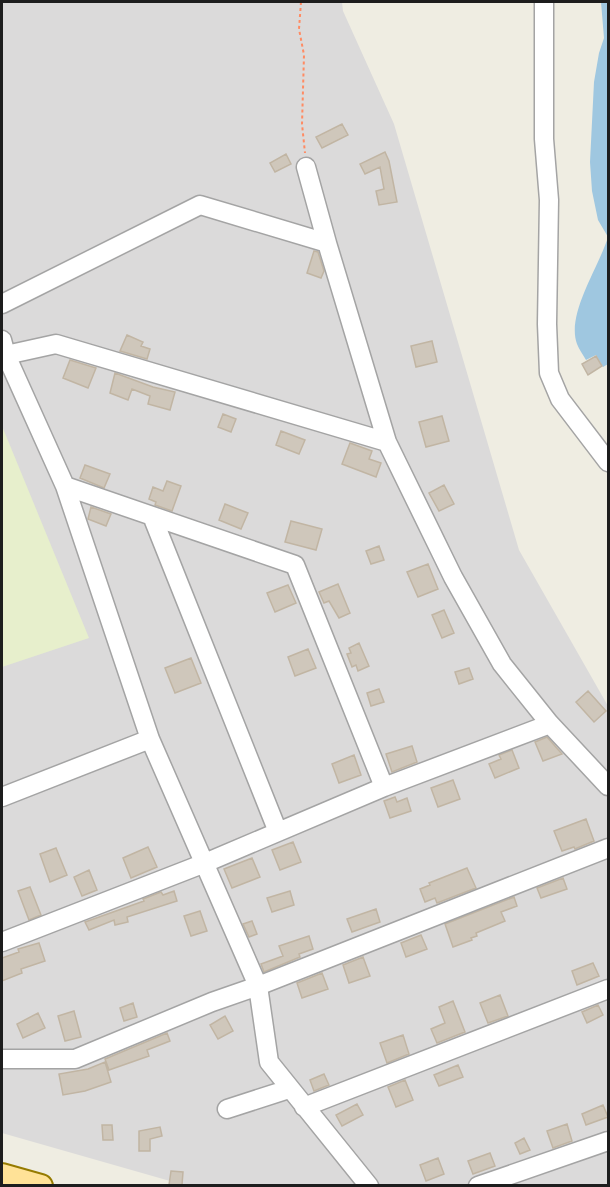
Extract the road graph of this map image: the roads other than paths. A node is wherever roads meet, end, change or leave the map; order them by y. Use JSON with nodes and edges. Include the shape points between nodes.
{"nodes":[{"id":1,"x":544,"y":2,"type":"edge"},
{"id":2,"x":306,"y":167,"type":"road end"},
{"id":3,"x":327,"y":243,"type":"junction"},
{"id":4,"x":2,"y":304,"type":"edge"},
{"id":5,"x":4,"y":347,"type":"edge"},
{"id":6,"x":387,"y":442,"type":"junction"},
{"id":7,"x":609,"y":462,"type":"edge"},
{"id":8,"x":65,"y":486,"type":"junction"},
{"id":9,"x":152,"y":516,"type":"junction"},
{"id":10,"x":550,"y":724,"type":"junction"},
{"id":11,"x":150,"y":739,"type":"junction"},
{"id":12,"x":609,"y":786,"type":"edge"},
{"id":13,"x":384,"y":787,"type":"junction"},
{"id":14,"x":2,"y":797,"type":"edge"},
{"id":15,"x":278,"y":832,"type":"junction"},
{"id":16,"x":609,"y":848,"type":"edge"},
{"id":17,"x":205,"y":863,"type":"junction"},
{"id":18,"x":2,"y":942,"type":"edge"},
{"id":19,"x":258,"y":986,"type":"junction"},
{"id":20,"x":609,"y":990,"type":"edge"},
{"id":21,"x":2,"y":1059,"type":"edge"},
{"id":22,"x":289,"y":1089,"type":"junction"},
{"id":23,"x":304,"y":1107,"type":"junction"},
{"id":24,"x":227,"y":1108,"type":"dead end"},
{"id":25,"x":609,"y":1141,"type":"edge"},
{"id":26,"x":2,"y":1175,"type":"edge"},
{"id":27,"x":41,"y":1185,"type":"edge"},
{"id":28,"x":369,"y":1185,"type":"edge"},
{"id":29,"x":478,"y":1185,"type":"edge"}],
"edges":[{"from":1,"to":7,"type":"street","via":[[549,373],[560,399]]},
{"from":2,"to":3,"type":"street"},
{"from":3,"to":4,"type":"street","via":[[200,206]]},
{"from":3,"to":6,"type":"street"},
{"from":5,"to":6,"type":"street","via":[[56,344]]},
{"from":5,"to":8,"type":"street"},
{"from":6,"to":10,"type":"street","via":[[453,577],[502,664]]},
{"from":8,"to":9,"type":"street"},
{"from":8,"to":11,"type":"street"},
{"from":9,"to":13,"type":"street","via":[[295,565]]},
{"from":9,"to":15,"type":"street"},
{"from":10,"to":12,"type":"street"},
{"from":10,"to":13,"type":"street"},
{"from":11,"to":14,"type":"street"},
{"from":11,"to":17,"type":"street"},
{"from":13,"to":15,"type":"street"},
{"from":15,"to":17,"type":"street"},
{"from":16,"to":19,"type":"street"},
{"from":17,"to":18,"type":"street"},
{"from":17,"to":19,"type":"street"},
{"from":19,"to":21,"type":"street","via":[[75,1059]]},
{"from":19,"to":22,"type":"street","via":[[269,1062]]},
{"from":20,"to":23,"type":"street"},
{"from":22,"to":23,"type":"street"},
{"from":22,"to":24,"type":"street"},
{"from":23,"to":28,"type":"street"},
{"from":25,"to":29,"type":"street"},
{"from":26,"to":27,"type":"main road"}]}
